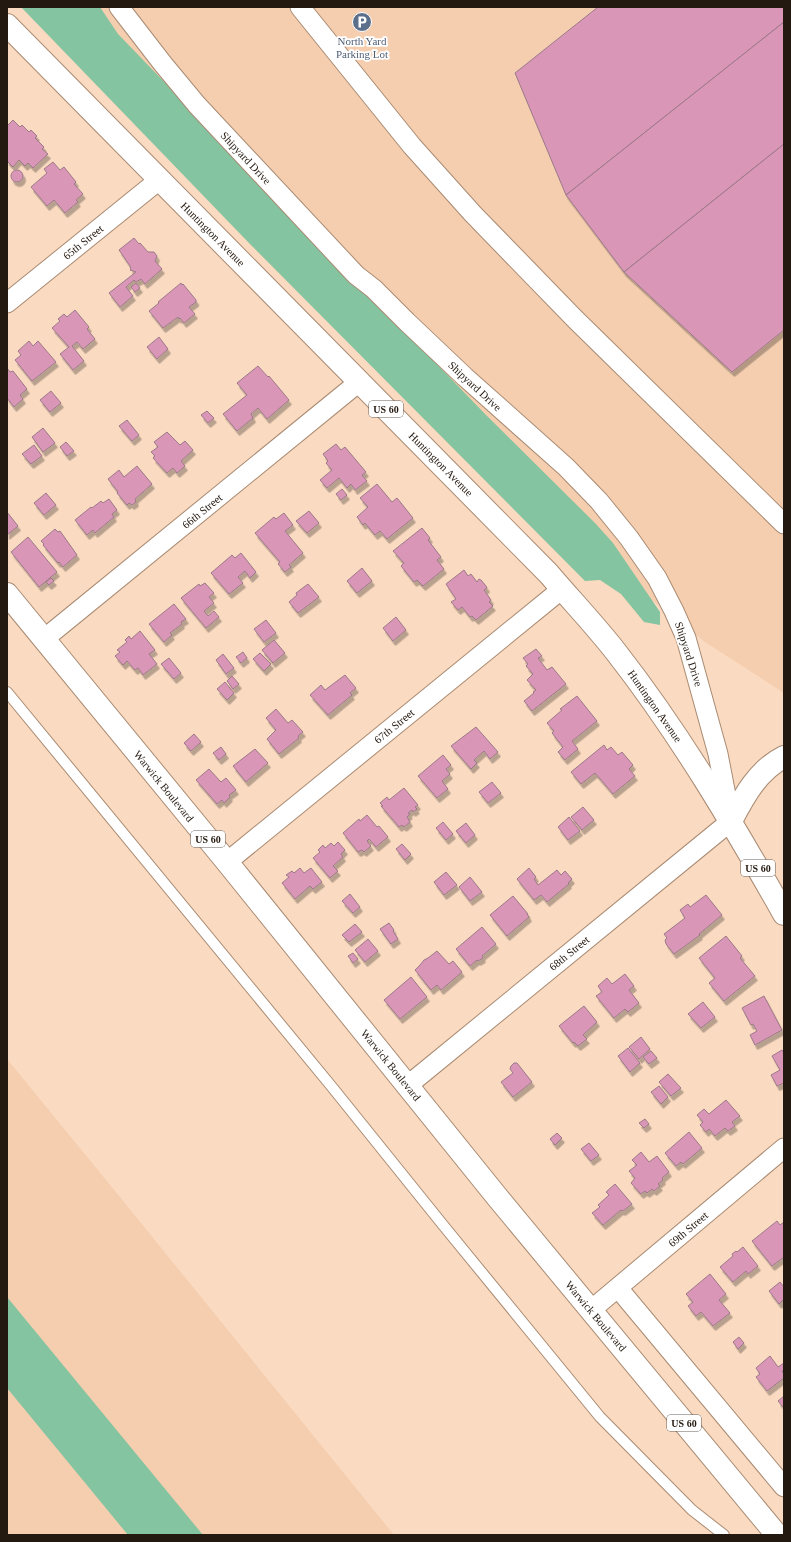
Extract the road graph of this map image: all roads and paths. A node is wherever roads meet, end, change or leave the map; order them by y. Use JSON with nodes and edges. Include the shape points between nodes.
{"nodes":[{"id":1,"x":119,"y":7,"type":"edge"},
{"id":2,"x":300,"y":7,"type":"edge"},
{"id":3,"x":7,"y":25,"type":"edge"},
{"id":4,"x":159,"y":180,"type":"junction"},
{"id":5,"x":7,"y":304,"type":"edge"},
{"id":6,"x":359,"y":382,"type":"junction"},
{"id":7,"x":784,"y":524,"type":"edge"},
{"id":8,"x":562,"y":589,"type":"junction"},
{"id":9,"x":7,"y":594,"type":"edge"},
{"id":10,"x":44,"y":639,"type":"junction"},
{"id":11,"x":7,"y":692,"type":"edge"},
{"id":12,"x":784,"y":757,"type":"edge"},
{"id":13,"x":731,"y":821,"type":"junction"},
{"id":14,"x":227,"y":862,"type":"junction"},
{"id":15,"x":784,"y":914,"type":"edge"},
{"id":16,"x":407,"y":1086,"type":"junction"},
{"id":17,"x":784,"y":1148,"type":"edge"},
{"id":18,"x":618,"y":1288,"type":"junction"},
{"id":19,"x":591,"y":1310,"type":"junction"},
{"id":20,"x":784,"y":1487,"type":"edge"},
{"id":21,"x":724,"y":1535,"type":"edge"},
{"id":22,"x":777,"y":1535,"type":"edge"}],
"edges":[{"from":1,"to":13,"type":"street","name":"Shipyard Drive","via":[[197,105],[356,275],[566,467],[599,501],[629,538],[657,578],[686,638],[718,754]]},
{"from":2,"to":7,"type":"street","via":[[412,146],[473,214],[575,320]]},
{"from":3,"to":4,"type":"main road","name":"Huntington Avenue","number":"US 60"},
{"from":4,"to":5,"type":"street","name":"65th Street"},
{"from":4,"to":6,"type":"main road","name":"Huntington Avenue","number":"US 60"},
{"from":6,"to":8,"type":"main road","name":"Huntington Avenue","number":"US 60"},
{"from":6,"to":10,"type":"street","name":"66th Street"},
{"from":8,"to":13,"type":"main road","name":"Huntington Avenue","number":"US 60","via":[[616,651],[675,732]]},
{"from":8,"to":14,"type":"street","name":"67th Street"},
{"from":9,"to":10,"type":"main road","name":"Warwick Boulevard","number":"US 60"},
{"from":10,"to":14,"type":"main road","name":"Warwick Boulevard","number":"US 60"},
{"from":11,"to":21,"type":"lane","via":[[328,1081],[600,1417],[692,1510]]},
{"from":12,"to":13,"type":"main road","via":[[755,780]]},
{"from":13,"to":15,"type":"main road","name":"Huntington Avenue","number":"US 60"},
{"from":13,"to":16,"type":"street","name":"68th Street"},
{"from":14,"to":16,"type":"main road","name":"Warwick Boulevard","number":"US 60"},
{"from":16,"to":19,"type":"main road","name":"Warwick Boulevard","number":"US 60"},
{"from":17,"to":18,"type":"street","name":"69th Street"},
{"from":18,"to":19,"type":"street","name":"69th Street"},
{"from":18,"to":20,"type":"street"},
{"from":19,"to":22,"type":"main road","name":"Warwick Boulevard","number":"US 60"}]}
